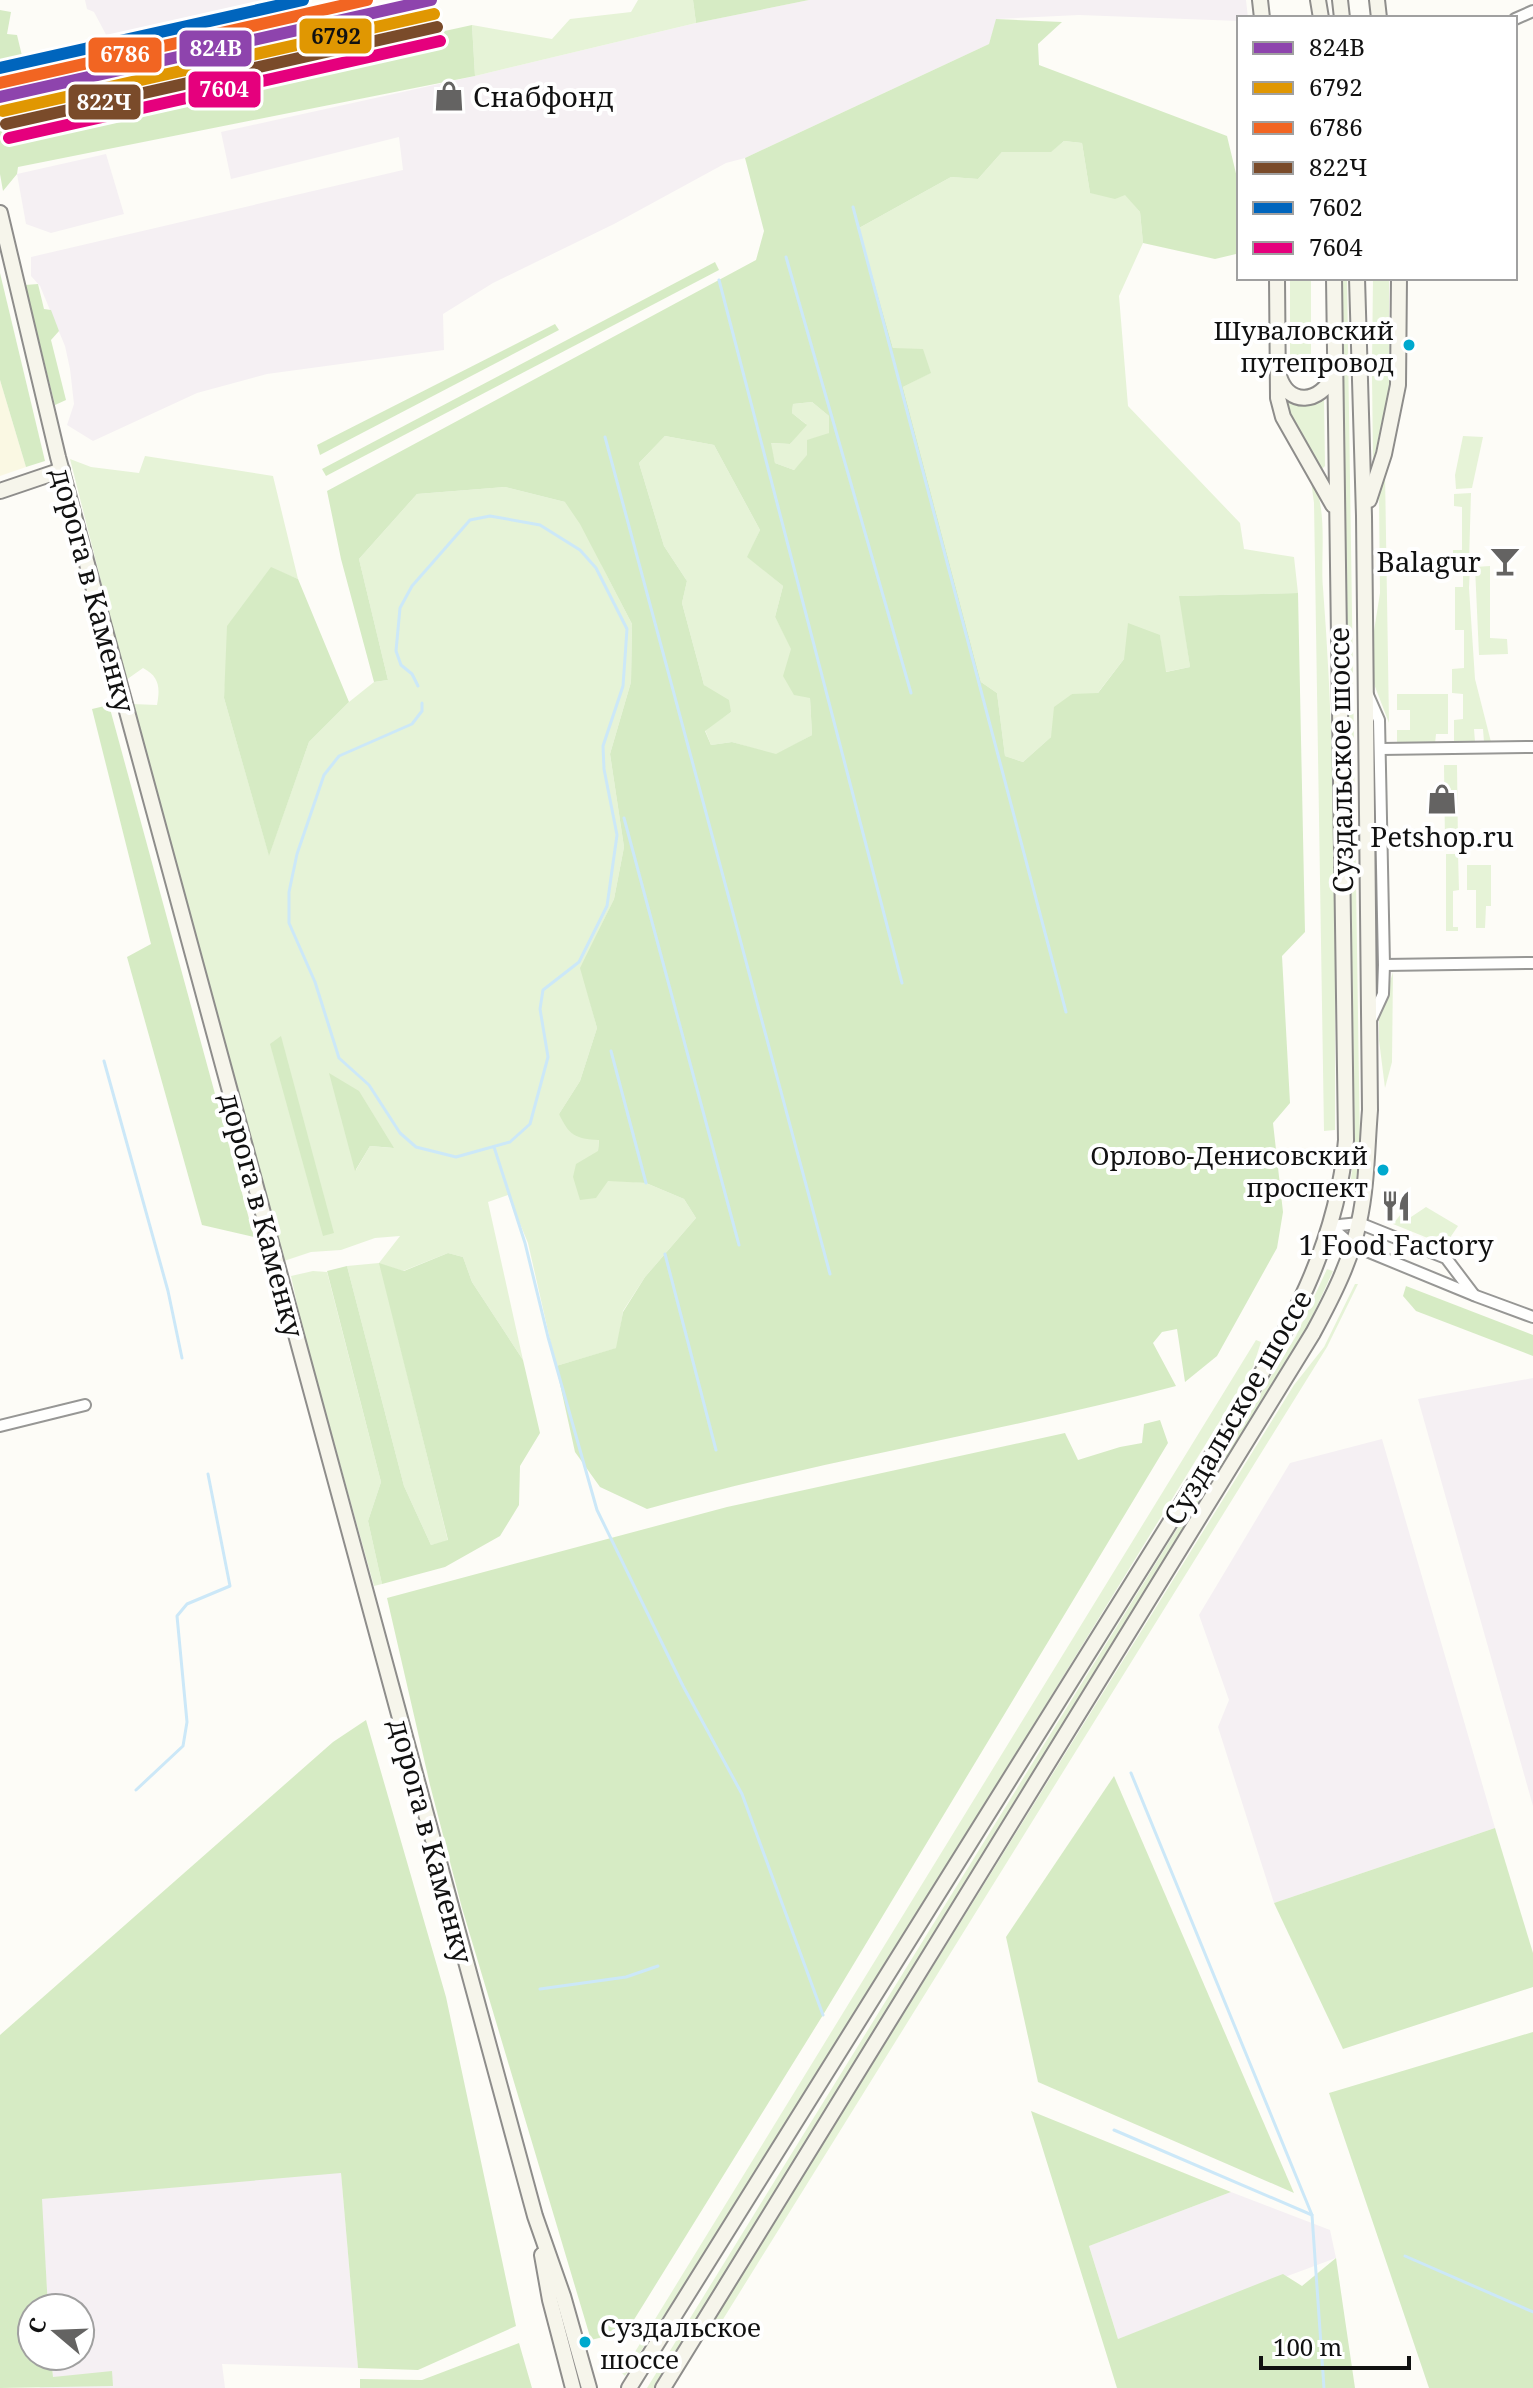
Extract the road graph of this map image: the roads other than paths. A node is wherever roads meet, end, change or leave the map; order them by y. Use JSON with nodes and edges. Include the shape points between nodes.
{"nodes":[{"id":1,"x":0,"y":213,"type":"edge"},
{"id":2,"x":1277,"y":280,"type":"edge"},
{"id":3,"x":1334,"y":280,"type":"edge"},
{"id":4,"x":1357,"y":280,"type":"edge"},
{"id":5,"x":1399,"y":280,"type":"edge"},
{"id":6,"x":1277,"y":371,"type":"junction"},
{"id":7,"x":1335,"y":372,"type":"junction"},
{"id":8,"x":62,"y":470,"type":"junction"},
{"id":9,"x":0,"y":491,"type":"edge"},
{"id":10,"x":1335,"y":508,"type":"junction"},
{"id":11,"x":1364,"y":516,"type":"junction"},
{"id":12,"x":1364,"y":686,"type":"junction"},
{"id":13,"x":1533,"y":747,"type":"edge"},
{"id":14,"x":1380,"y":749,"type":"junction"},
{"id":15,"x":1533,"y":963,"type":"edge"},
{"id":16,"x":1384,"y":965,"type":"junction"},
{"id":17,"x":1367,"y":1028,"type":"junction"},
{"id":18,"x":1359,"y":1223,"type":"junction"},
{"id":19,"x":1330,"y":1226,"type":"junction"},
{"id":20,"x":1352,"y":1245,"type":"junction"},
{"id":21,"x":1476,"y":1296,"type":"junction"},
{"id":22,"x":1532,"y":1318,"type":"edge"},
{"id":23,"x":85,"y":1405,"type":"dead end"},
{"id":24,"x":0,"y":1426,"type":"edge"},
{"id":25,"x":535,"y":2216,"type":"junction"},
{"id":26,"x":573,"y":2388,"type":"edge"},
{"id":27,"x":589,"y":2388,"type":"edge"},
{"id":28,"x":629,"y":2388,"type":"edge"},
{"id":29,"x":663,"y":2388,"type":"edge"}],
"edges":[{"from":1,"to":8,"type":"main road","name":"дорога в Каменку"},
{"from":2,"to":6,"type":"main road"},
{"from":3,"to":7,"type":"main road","name":"Суздальское шоссе"},
{"from":4,"to":11,"type":"main road","name":"Суздальское шоссе"},
{"from":5,"to":11,"type":"main road","via":[[1398,385]]},
{"from":6,"to":7,"type":"main road","via":[[1289,393],[1299,398],[1321,393]]},
{"from":6,"to":10,"type":"main road","via":[[1283,417]]},
{"from":7,"to":10,"type":"main road","name":"Суздальское шоссе"},
{"from":8,"to":9,"type":"main road"},
{"from":8,"to":25,"type":"main road","name":"дорога в Каменку"},
{"from":10,"to":19,"type":"main road","name":"Суздальское шоссе","via":[[1346,1140]]},
{"from":11,"to":12,"type":"main road","name":"Суздальское шоссе"},
{"from":12,"to":14,"type":"street","via":[[1379,720]]},
{"from":12,"to":17,"type":"main road","name":"Суздальское шоссе"},
{"from":13,"to":14,"type":"street"},
{"from":14,"to":16,"type":"street"},
{"from":15,"to":16,"type":"street"},
{"from":16,"to":17,"type":"street","via":[[1383,994]]},
{"from":17,"to":18,"type":"main road","name":"Суздальское шоссе","via":[[1370,1110]]},
{"from":18,"to":19,"type":"street"},
{"from":18,"to":20,"type":"main road","name":"Суздальское шоссе"},
{"from":18,"to":21,"type":"street","via":[[1446,1258]]},
{"from":19,"to":20,"type":"street"},
{"from":19,"to":28,"type":"main road","name":"Суздальское шоссе","via":[[1319,1262],[1256,1383]]},
{"from":20,"to":21,"type":"street"},
{"from":20,"to":29,"type":"main road","name":"Суздальское шоссе","via":[[1313,1333]]},
{"from":21,"to":22,"type":"street"},
{"from":23,"to":24,"type":"street"},
{"from":25,"to":26,"type":"main road","name":"дорога в Каменку"},
{"from":25,"to":27,"type":"main road","name":"дорога в Каменку"}]}
